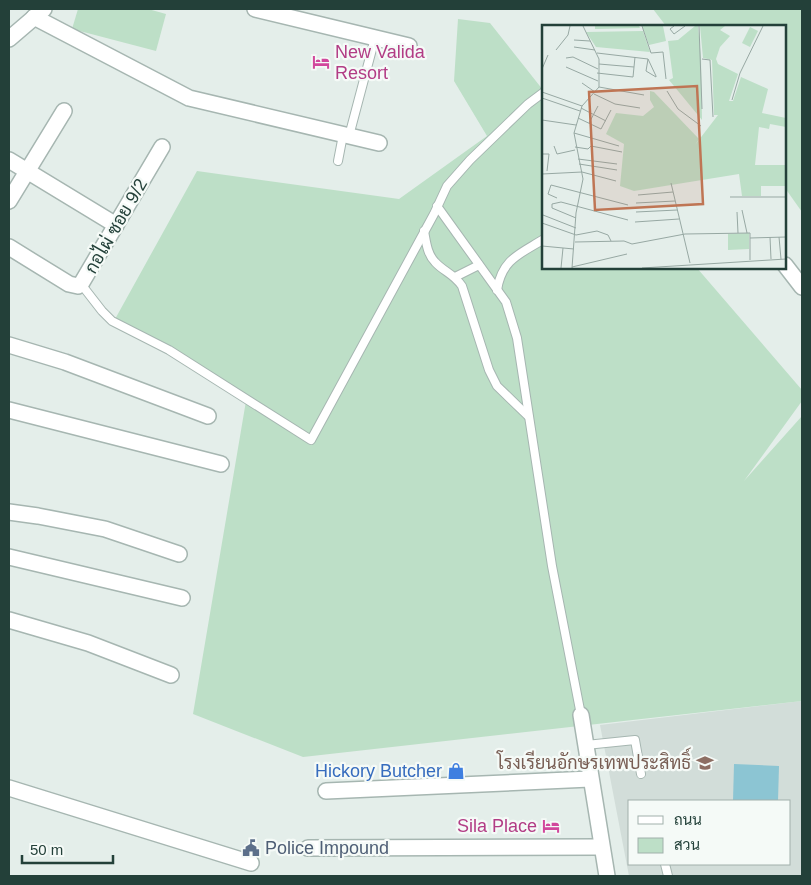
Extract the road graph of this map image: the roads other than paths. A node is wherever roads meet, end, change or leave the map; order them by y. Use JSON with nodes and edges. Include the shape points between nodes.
{"nodes":[{"id":1,"x":256,"y":9,"type":"edge"},
{"id":2,"x":39,"y":13,"type":"edge"},
{"id":3,"x":11,"y":33,"type":"edge"},
{"id":4,"x":375,"y":38,"type":"junction"},
{"id":5,"x":410,"y":46,"type":"dead end"},
{"id":6,"x":542,"y":94,"type":"edge"},
{"id":7,"x":64,"y":111,"type":"dead end"},
{"id":8,"x":346,"y":135,"type":"junction"},
{"id":9,"x":379,"y":143,"type":"dead end"},
{"id":10,"x":162,"y":147,"type":"dead end"},
{"id":11,"x":9,"y":160,"type":"edge"},
{"id":12,"x":338,"y":161,"type":"dead end"},
{"id":13,"x":28,"y":171,"type":"junction"},
{"id":14,"x":9,"y":201,"type":"edge"},
{"id":15,"x":437,"y":206,"type":"junction"},
{"id":16,"x":116,"y":226,"type":"junction"},
{"id":17,"x":424,"y":231,"type":"junction"},
{"id":18,"x":542,"y":240,"type":"edge"},
{"id":19,"x":9,"y":247,"type":"edge"},
{"id":20,"x":479,"y":265,"type":"junction"},
{"id":21,"x":786,"y":266,"type":"edge"},
{"id":22,"x":455,"y":277,"type":"junction"},
{"id":23,"x":81,"y":284,"type":"junction"},
{"id":24,"x":802,"y":287,"type":"edge"},
{"id":25,"x":497,"y":290,"type":"junction"},
{"id":26,"x":9,"y":344,"type":"edge"},
{"id":27,"x":9,"y":410,"type":"edge"},
{"id":28,"x":208,"y":416,"type":"dead end"},
{"id":29,"x":528,"y":416,"type":"junction"},
{"id":30,"x":221,"y":464,"type":"dead end"},
{"id":31,"x":9,"y":512,"type":"edge"},
{"id":32,"x":179,"y":554,"type":"dead end"},
{"id":33,"x":9,"y":557,"type":"edge"},
{"id":34,"x":182,"y":598,"type":"dead end"},
{"id":35,"x":9,"y":620,"type":"edge"},
{"id":36,"x":171,"y":675,"type":"dead end"},
{"id":37,"x":582,"y":723,"type":"joint"},
{"id":38,"x":586,"y":745,"type":"junction"},
{"id":39,"x":642,"y":774,"type":"dead end"},
{"id":40,"x":590,"y":779,"type":"junction"},
{"id":41,"x":9,"y":788,"type":"edge"},
{"id":42,"x":326,"y":792,"type":"dead end"},
{"id":43,"x":601,"y":847,"type":"junction"},
{"id":44,"x":308,"y":848,"type":"dead end"},
{"id":45,"x":251,"y":863,"type":"dead end"},
{"id":46,"x":607,"y":876,"type":"edge"}],
"edges":[{"from":1,"to":4,"type":"street"},
{"from":2,"to":3,"type":"street"},
{"from":2,"to":8,"type":"street","via":[[189,98]]},
{"from":4,"to":5,"type":"street"},
{"from":4,"to":8,"type":"lane"},
{"from":6,"to":15,"type":"lane","via":[[470,160],[447,186]]},
{"from":7,"to":13,"type":"street"},
{"from":8,"to":9,"type":"street"},
{"from":8,"to":12,"type":"lane"},
{"from":10,"to":16,"type":"street","name":"กอไผ่ ซอย 9/2"},
{"from":11,"to":13,"type":"street"},
{"from":13,"to":14,"type":"street"},
{"from":13,"to":16,"type":"street"},
{"from":15,"to":17,"type":"lane"},
{"from":15,"to":20,"type":"lane"},
{"from":16,"to":23,"type":"street","name":"กอไผ่ ซอย 9/2"},
{"from":17,"to":22,"type":"lane","via":[[428,251],[434,261]]},
{"from":17,"to":23,"type":"lane","via":[[311,440],[169,350],[112,321]]},
{"from":18,"to":25,"type":"lane","via":[[510,260],[499,277]]},
{"from":19,"to":23,"type":"street","name":"กอไผ่ ซอย 9/2","via":[[69,284]]},
{"from":20,"to":22,"type":"lane"},
{"from":20,"to":25,"type":"lane"},
{"from":21,"to":24,"type":"street"},
{"from":22,"to":29,"type":"lane","via":[[462,286],[497,386]]},
{"from":25,"to":29,"type":"lane","via":[[506,302],[517,338]]},
{"from":26,"to":28,"type":"street"},
{"from":27,"to":30,"type":"street"},
{"from":29,"to":37,"type":"lane"},
{"from":31,"to":32,"type":"street","via":[[105,529]]},
{"from":33,"to":34,"type":"street"},
{"from":35,"to":36,"type":"street","via":[[88,644]]},
{"from":37,"to":38,"type":"street"},
{"from":38,"to":39,"type":"lane","via":[[635,740]]},
{"from":38,"to":40,"type":"street"},
{"from":40,"to":42,"type":"street"},
{"from":40,"to":43,"type":"street"},
{"from":41,"to":45,"type":"street"},
{"from":43,"to":44,"type":"street"},
{"from":43,"to":46,"type":"street"}]}
